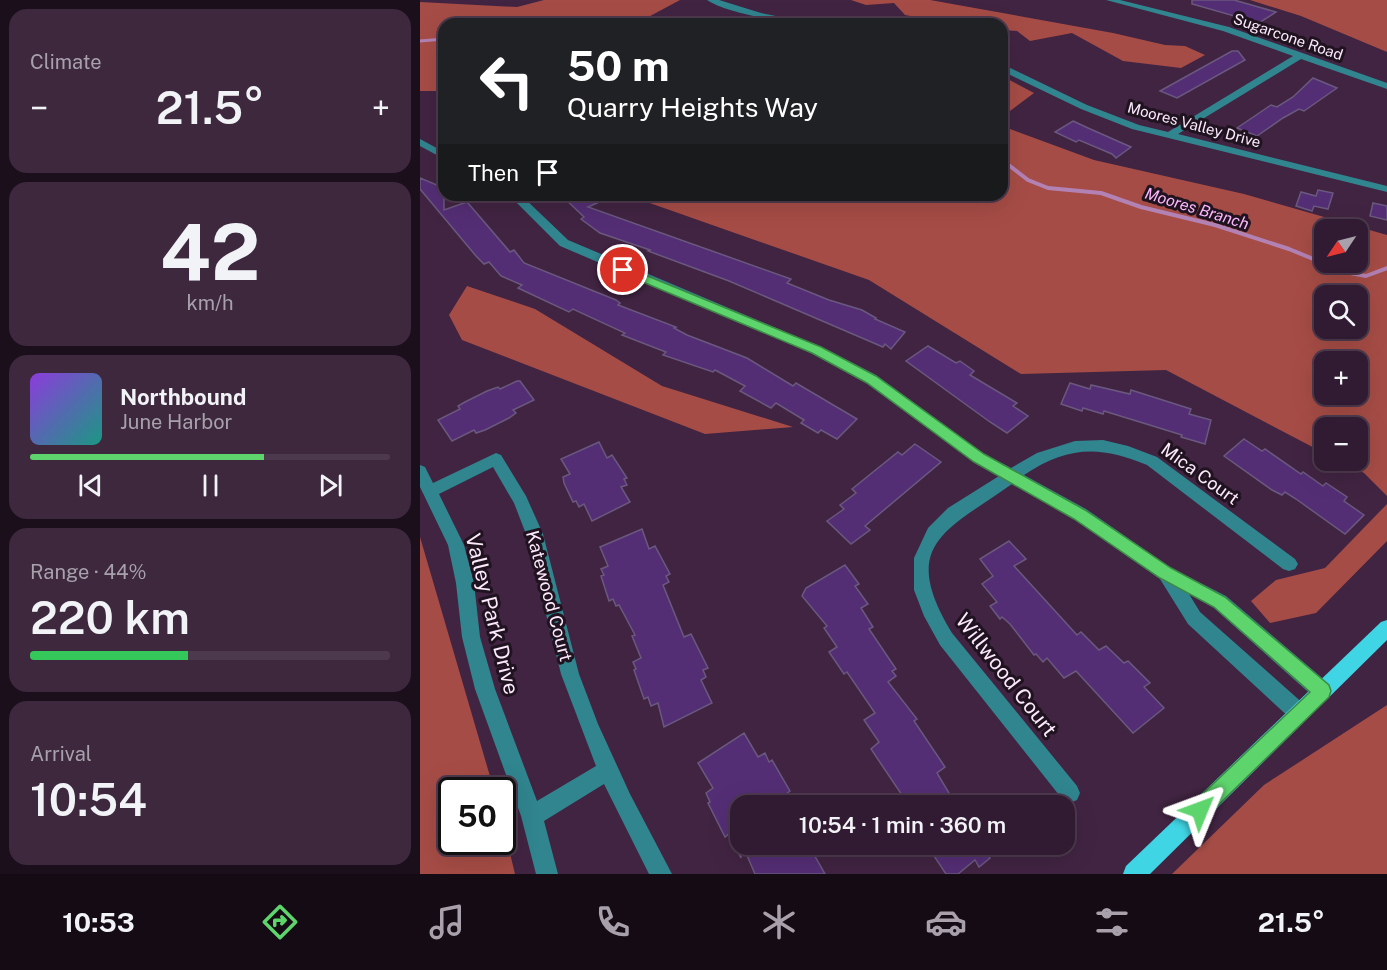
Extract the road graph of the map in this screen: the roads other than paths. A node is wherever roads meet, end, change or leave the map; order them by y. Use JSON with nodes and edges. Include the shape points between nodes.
{"nodes":[{"id":1,"x":711,"y":0,"type":"edge"},
{"id":2,"x":1110,"y":0,"type":"edge"},
{"id":3,"x":777,"y":18,"type":"edge"},
{"id":4,"x":1301,"y":55,"type":"junction"},
{"id":5,"x":1008,"y":71,"type":"edge"},
{"id":6,"x":1387,"y":86,"type":"edge"},
{"id":7,"x":1168,"y":136,"type":"junction"},
{"id":8,"x":420,"y":142,"type":"edge"},
{"id":9,"x":438,"y":152,"type":"edge"},
{"id":10,"x":1387,"y":189,"type":"edge"},
{"id":11,"x":521,"y":201,"type":"edge"},
{"id":12,"x":420,"y":471,"type":"edge"},
{"id":13,"x":1011,"y":476,"type":"junction"},
{"id":14,"x":431,"y":491,"type":"junction"},
{"id":15,"x":1289,"y":564,"type":"dead end"},
{"id":16,"x":1165,"y":573,"type":"junction"},
{"id":17,"x":1387,"y":628,"type":"edge"},
{"id":18,"x":1322,"y":691,"type":"junction"},
{"id":19,"x":1299,"y":713,"type":"junction"},
{"id":20,"x":608,"y":770,"type":"junction"},
{"id":21,"x":1070,"y":793,"type":"dead end"},
{"id":22,"x":532,"y":816,"type":"junction"},
{"id":23,"x":547,"y":874,"type":"edge"},
{"id":24,"x":661,"y":874,"type":"edge"},
{"id":25,"x":1134,"y":874,"type":"edge"}],
"edges":[{"from":1,"to":3,"type":"street"},
{"from":2,"to":4,"type":"street","name":"Sugarcone Road","via":[[1214,26]]},
{"from":4,"to":6,"type":"street","name":"Sugarcone Road"},
{"from":4,"to":7,"type":"street"},
{"from":5,"to":7,"type":"street","name":"Moores Valley Drive","via":[[1103,115]]},
{"from":7,"to":10,"type":"street","name":"Moores Valley Drive"},
{"from":8,"to":9,"type":"street"},
{"from":11,"to":13,"type":"street","via":[[564,243],[816,350],[871,379],[970,452]]},
{"from":12,"to":14,"type":"street","name":"Valley Park Drive"},
{"from":13,"to":15,"type":"street","name":"Mica Court","via":[[1064,449],[1109,446],[1133,453],[1152,461]]},
{"from":13,"to":16,"type":"street","via":[[1080,514]]},
{"from":13,"to":21,"type":"street","name":"Willwood Court","via":[[959,510],[929,540],[920,574],[923,592],[946,639]]},
{"from":14,"to":20,"type":"street","name":"Katewood Court","via":[[496,459],[527,514],[542,556],[569,671]]},
{"from":14,"to":22,"type":"street","name":"Valley Park Drive","via":[[456,545],[471,638],[485,689]]},
{"from":16,"to":18,"type":"street","via":[[1220,602]]},
{"from":16,"to":19,"type":"street","via":[[1194,618]]},
{"from":17,"to":18,"type":"main road"},
{"from":18,"to":19,"type":"main road"},
{"from":19,"to":25,"type":"main road"},
{"from":20,"to":22,"type":"street"},
{"from":20,"to":24,"type":"street","name":"Katewood Court"},
{"from":22,"to":23,"type":"street","name":"Valley Park Drive"}]}
